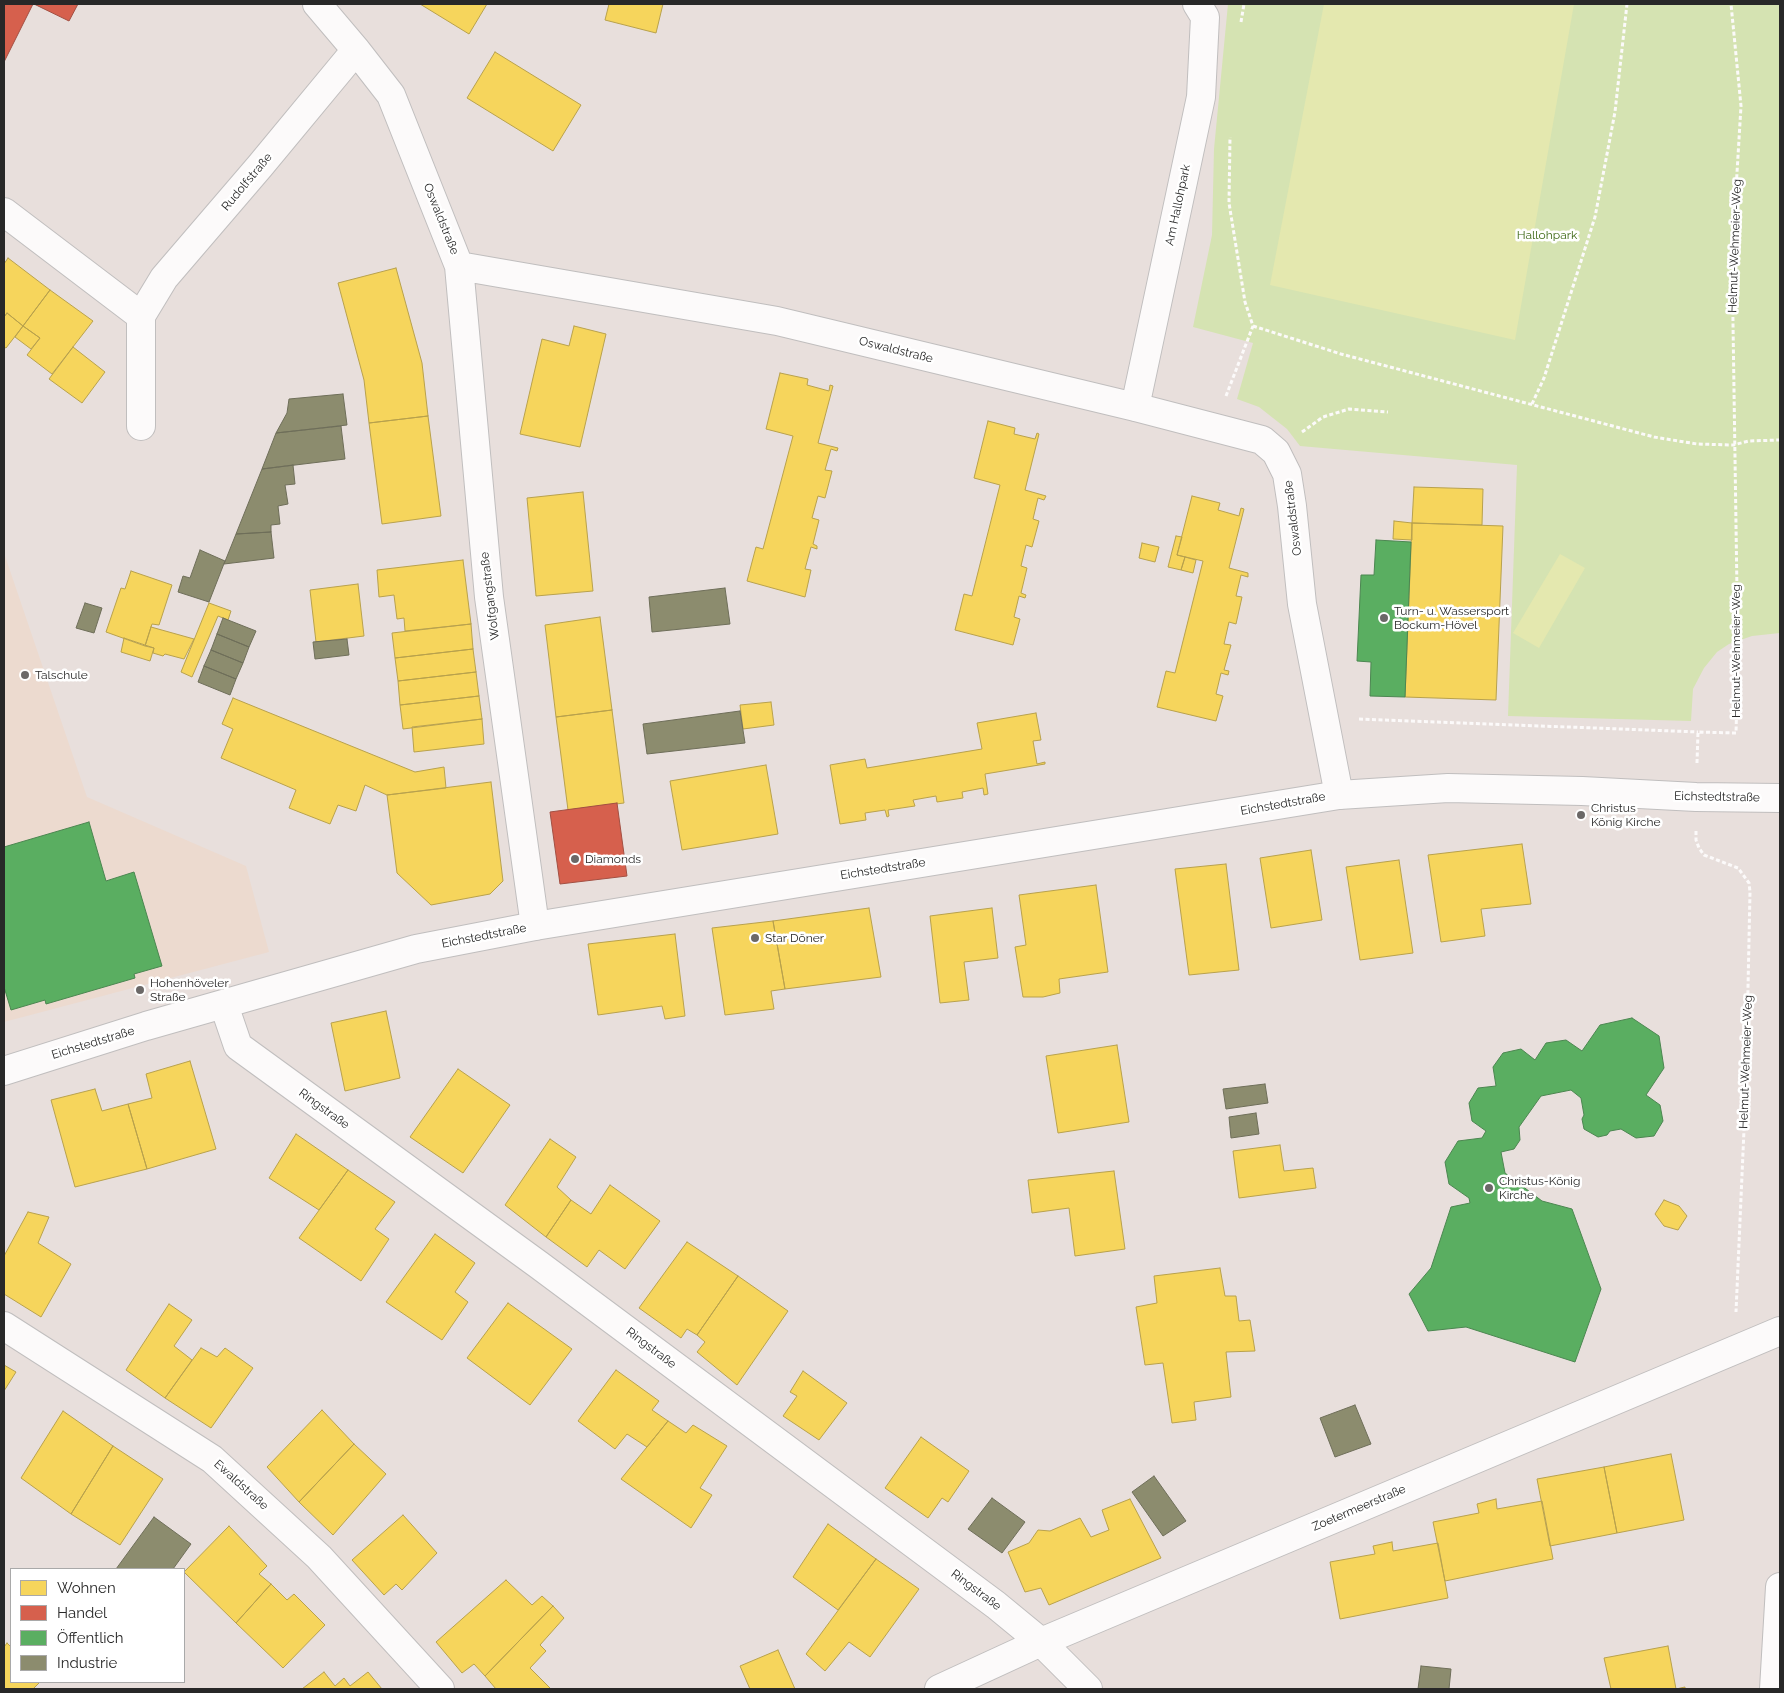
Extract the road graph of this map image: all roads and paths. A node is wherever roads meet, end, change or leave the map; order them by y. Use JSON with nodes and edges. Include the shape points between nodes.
{"nodes":[{"id":1,"x":317,"y":4,"type":"edge"},
{"id":2,"x":1197,"y":4,"type":"edge"},
{"id":3,"x":1244,"y":4,"type":"edge"},
{"id":4,"x":1627,"y":4,"type":"edge"},
{"id":5,"x":1731,"y":4,"type":"edge"},
{"id":6,"x":1240,"y":29,"type":"dead end"},
{"id":7,"x":356,"y":50,"type":"junction"},
{"id":8,"x":1230,"y":130,"type":"dead end"},
{"id":9,"x":4,"y":212,"type":"edge"},
{"id":10,"x":459,"y":266,"type":"junction"},
{"id":11,"x":141,"y":316,"type":"junction"},
{"id":12,"x":1253,"y":326,"type":"junction"},
{"id":13,"x":1532,"y":404,"type":"junction"},
{"id":14,"x":1135,"y":407,"type":"junction"},
{"id":15,"x":1388,"y":412,"type":"dead end"},
{"id":16,"x":141,"y":426,"type":"dead end"},
{"id":17,"x":1214,"y":427,"type":"junction"},
{"id":18,"x":1780,"y":440,"type":"edge"},
{"id":19,"x":1733,"y":445,"type":"junction"},
{"id":20,"x":1276,"y":452,"type":"junction"},
{"id":21,"x":1324,"y":717,"type":"junction"},
{"id":22,"x":1698,"y":732,"type":"junction"},
{"id":23,"x":1339,"y":795,"type":"junction"},
{"id":24,"x":1696,"y":798,"type":"junction"},
{"id":25,"x":1780,"y":798,"type":"edge"},
{"id":26,"x":535,"y":926,"type":"junction"},
{"id":27,"x":224,"y":1005,"type":"junction"},
{"id":28,"x":4,"y":1071,"type":"edge"},
{"id":29,"x":4,"y":1326,"type":"edge"},
{"id":30,"x":1780,"y":1331,"type":"edge"},
{"id":31,"x":1734,"y":1350,"type":"junction"},
{"id":32,"x":1780,"y":1587,"type":"edge"},
{"id":33,"x":1041,"y":1642,"type":"junction"},
{"id":34,"x":440,"y":1689,"type":"edge"},
{"id":35,"x":939,"y":1689,"type":"edge"},
{"id":36,"x":1088,"y":1689,"type":"edge"},
{"id":37,"x":1774,"y":1689,"type":"edge"}],
"edges":[{"from":1,"to":7,"type":"street","name":"Oswaldstraße"},
{"from":2,"to":14,"type":"street","name":"Am Hallohpark","via":[[1205,17],[1201,97]]},
{"from":3,"to":6,"type":"path"},
{"from":4,"to":13,"type":"path","via":[[1615,112],[1595,217],[1544,378]]},
{"from":5,"to":19,"type":"path","name":"Helmut-Wehmeier-Weg","via":[[1741,106],[1732,256]]},
{"from":7,"to":10,"type":"street","name":"Oswaldstraße","via":[[391,95]]},
{"from":7,"to":11,"type":"street","name":"Rudolfstraße","via":[[164,278]]},
{"from":8,"to":12,"type":"path","via":[[1229,203],[1245,302]]},
{"from":9,"to":11,"type":"street"},
{"from":10,"to":14,"type":"street","name":"Oswaldstraße","via":[[777,321]]},
{"from":10,"to":26,"type":"street","name":"Wolfgangstraße","via":[[489,597]]},
{"from":11,"to":16,"type":"street"},
{"from":12,"to":13,"type":"path","via":[[1341,354]]},
{"from":12,"to":17,"type":"path"},
{"from":13,"to":19,"type":"path","via":[[1654,438]]},
{"from":14,"to":17,"type":"street","name":"Oswaldstraße"},
{"from":15,"to":20,"type":"path","via":[[1349,409],[1323,417]]},
{"from":17,"to":20,"type":"street","name":"Oswaldstraße","via":[[1262,440]]},
{"from":18,"to":19,"type":"path"},
{"from":19,"to":22,"type":"path","name":"Helmut-Wehmeier-Weg","via":[[1738,659],[1736,734]]},
{"from":20,"to":21,"type":"street","name":"Oswaldstraße","via":[[1287,474],[1302,604]]},
{"from":21,"to":22,"type":"path"},
{"from":21,"to":23,"type":"street","name":"Oswaldstraße"},
{"from":22,"to":24,"type":"path","name":"Helmut-Wehmeier-Weg"},
{"from":23,"to":24,"type":"street","name":"Eichstedtstraße","via":[[1448,788]]},
{"from":23,"to":26,"type":"street","name":"Eichstedtstraße"},
{"from":24,"to":25,"type":"street","name":"Eichstedtstraße"},
{"from":24,"to":31,"type":"path","name":"Helmut-Wehmeier-Weg","via":[[1698,848],[1704,855],[1738,868],[1750,883],[1746,1084]]},
{"from":26,"to":27,"type":"street","name":"Eichstedtstraße","via":[[416,949]]},
{"from":27,"to":28,"type":"street","name":"Eichstedtstraße"},
{"from":27,"to":33,"type":"street","name":"Ringstraße","via":[[238,1046],[548,1271],[996,1605]]},
{"from":29,"to":34,"type":"street","name":"Ewaldstraße","via":[[212,1459],[319,1557]]},
{"from":30,"to":31,"type":"street","name":"Zoetermeerstraße"},
{"from":31,"to":33,"type":"street","name":"Zoetermeerstraße"},
{"from":32,"to":37,"type":"street"},
{"from":33,"to":35,"type":"street","name":"Zoetermeerstraße"},
{"from":33,"to":36,"type":"street","name":"Ringstraße"}]}
